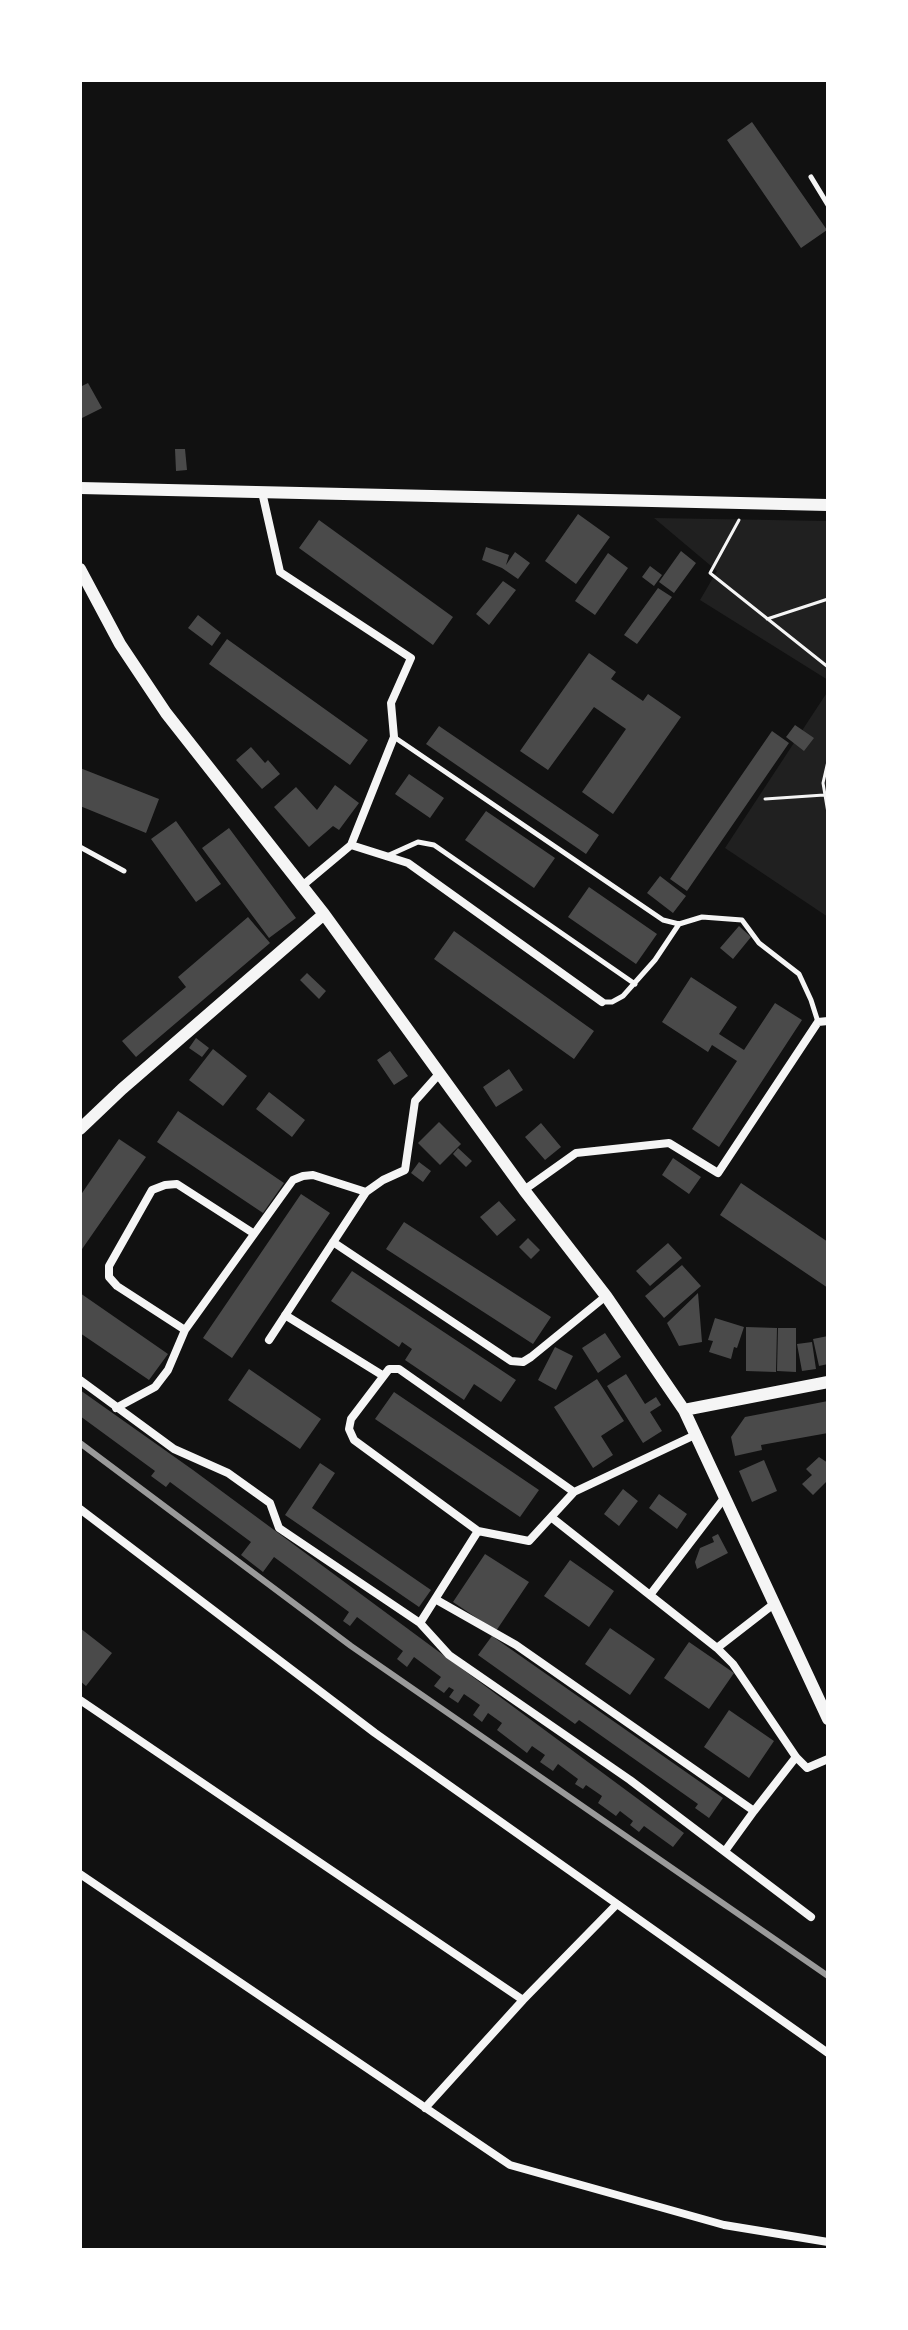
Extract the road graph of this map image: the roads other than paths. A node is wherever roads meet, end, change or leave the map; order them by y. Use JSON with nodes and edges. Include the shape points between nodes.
{"nodes":[{"id":1,"x":811,"y":177,"type":"dead end"},
{"id":2,"x":828,"y":205,"type":"edge"},
{"id":3,"x":80,"y":488,"type":"edge"},
{"id":4,"x":262,"y":492,"type":"junction"},
{"id":5,"x":828,"y":505,"type":"edge"},
{"id":6,"x":80,"y":569,"type":"edge"},
{"id":7,"x":394,"y":737,"type":"junction"},
{"id":8,"x":351,"y":845,"type":"junction"},
{"id":9,"x":80,"y":847,"type":"edge"},
{"id":10,"x":386,"y":856,"type":"junction"},
{"id":11,"x":124,"y":871,"type":"dead end"},
{"id":12,"x":302,"y":886,"type":"junction"},
{"id":13,"x":324,"y":914,"type":"junction"},
{"id":14,"x":679,"y":924,"type":"junction"},
{"id":15,"x":635,"y":984,"type":"junction"},
{"id":16,"x":602,"y":1002,"type":"joint"},
{"id":17,"x":828,"y":1021,"type":"edge"},
{"id":18,"x":818,"y":1022,"type":"junction"},
{"id":19,"x":439,"y":1074,"type":"junction"},
{"id":20,"x":80,"y":1129,"type":"edge"},
{"id":21,"x":524,"y":1190,"type":"junction"},
{"id":22,"x":366,"y":1192,"type":"junction"},
{"id":23,"x":253,"y":1233,"type":"junction"},
{"id":24,"x":333,"y":1242,"type":"junction"},
{"id":25,"x":606,"y":1296,"type":"junction"},
{"id":26,"x":285,"y":1315,"type":"junction"},
{"id":27,"x":185,"y":1330,"type":"junction"},
{"id":28,"x":269,"y":1340,"type":"dead end"},
{"id":29,"x":382,"y":1375,"type":"junction"},
{"id":30,"x":80,"y":1380,"type":"edge"},
{"id":31,"x":828,"y":1382,"type":"edge"},
{"id":32,"x":116,"y":1408,"type":"junction"},
{"id":33,"x":684,"y":1410,"type":"junction"},
{"id":34,"x":697,"y":1434,"type":"junction"},
{"id":35,"x":574,"y":1492,"type":"junction"},
{"id":36,"x":726,"y":1497,"type":"junction"},
{"id":37,"x":80,"y":1509,"type":"edge"},
{"id":38,"x":551,"y":1517,"type":"junction"},
{"id":39,"x":478,"y":1531,"type":"junction"},
{"id":40,"x":650,"y":1595,"type":"junction"},
{"id":41,"x":435,"y":1599,"type":"junction"},
{"id":42,"x":775,"y":1603,"type":"junction"},
{"id":43,"x":420,"y":1623,"type":"junction"},
{"id":44,"x":717,"y":1648,"type":"junction"},
{"id":45,"x":80,"y":1700,"type":"edge"},
{"id":46,"x":828,"y":1719,"type":"edge"},
{"id":47,"x":796,"y":1757,"type":"junction"},
{"id":48,"x":828,"y":1759,"type":"edge"},
{"id":49,"x":754,"y":1811,"type":"junction"},
{"id":50,"x":725,"y":1851,"type":"junction"},
{"id":51,"x":80,"y":1874,"type":"edge"},
{"id":52,"x":617,"y":1904,"type":"junction"},
{"id":53,"x":811,"y":1917,"type":"dead end"},
{"id":54,"x":523,"y":2000,"type":"junction"},
{"id":55,"x":828,"y":2053,"type":"edge"},
{"id":56,"x":425,"y":2108,"type":"junction"},
{"id":57,"x":828,"y":2242,"type":"edge"}],
"edges":[{"from":1,"to":2,"type":"lane"},
{"from":3,"to":4,"type":"street"},
{"from":4,"to":5,"type":"street"},
{"from":4,"to":7,"type":"street","via":[[280,572],[411,658],[391,703]]},
{"from":6,"to":12,"type":"street","via":[[120,644],[166,713]]},
{"from":7,"to":8,"type":"street"},
{"from":7,"to":14,"type":"lane","via":[[663,920]]},
{"from":8,"to":10,"type":"street"},
{"from":8,"to":12,"type":"street"},
{"from":9,"to":11,"type":"lane"},
{"from":10,"to":15,"type":"lane","via":[[418,842],[434,845]]},
{"from":10,"to":16,"type":"street","via":[[408,863]]},
{"from":12,"to":13,"type":"street"},
{"from":13,"to":19,"type":"street"},
{"from":13,"to":20,"type":"street"},
{"from":14,"to":15,"type":"lane"},
{"from":14,"to":18,"type":"lane","via":[[702,917],[742,920],[759,943],[799,974]]},
{"from":15,"to":16,"type":"lane","via":[[623,996]]},
{"from":17,"to":18,"type":"street"},
{"from":18,"to":21,"type":"street","via":[[718,1173],[669,1143],[576,1153]]},
{"from":19,"to":21,"type":"street"},
{"from":19,"to":22,"type":"street","via":[[415,1101],[405,1170]]},
{"from":21,"to":25,"type":"street"},
{"from":22,"to":23,"type":"street","via":[[303,1176],[293,1180]]},
{"from":22,"to":24,"type":"street"},
{"from":23,"to":27,"type":"street"},
{"from":23,"to":27,"type":"street","via":[[177,1184],[152,1190],[109,1266],[109,1277]]},
{"from":24,"to":25,"type":"street","via":[[511,1361],[531,1357]]},
{"from":24,"to":26,"type":"street"},
{"from":25,"to":33,"type":"street"},
{"from":26,"to":28,"type":"street"},
{"from":26,"to":29,"type":"street"},
{"from":27,"to":32,"type":"street","via":[[155,1387]]},
{"from":29,"to":35,"type":"street","via":[[399,1369]]},
{"from":29,"to":39,"type":"street","via":[[351,1419],[354,1440]]},
{"from":30,"to":32,"type":"street"},
{"from":31,"to":33,"type":"street"},
{"from":32,"to":43,"type":"street","via":[[174,1449],[228,1473],[270,1503],[279,1528]]},
{"from":33,"to":34,"type":"street"},
{"from":34,"to":35,"type":"street"},
{"from":34,"to":36,"type":"street"},
{"from":35,"to":38,"type":"street"},
{"from":36,"to":40,"type":"street"},
{"from":36,"to":42,"type":"street"},
{"from":37,"to":52,"type":"street","via":[[375,1733]]},
{"from":38,"to":39,"type":"street","via":[[529,1541]]},
{"from":38,"to":40,"type":"street"},
{"from":39,"to":41,"type":"street"},
{"from":40,"to":44,"type":"street"},
{"from":41,"to":43,"type":"street"},
{"from":41,"to":49,"type":"street","via":[[516,1645]]},
{"from":42,"to":44,"type":"street"},
{"from":42,"to":46,"type":"street"},
{"from":43,"to":50,"type":"street","via":[[449,1655]]},
{"from":44,"to":47,"type":"street"},
{"from":45,"to":54,"type":"street"},
{"from":47,"to":48,"type":"street","via":[[810,1768]]},
{"from":47,"to":49,"type":"street"},
{"from":49,"to":50,"type":"street"},
{"from":50,"to":53,"type":"street"},
{"from":51,"to":56,"type":"street"},
{"from":52,"to":54,"type":"street"},
{"from":52,"to":55,"type":"street"},
{"from":54,"to":56,"type":"street"},
{"from":56,"to":57,"type":"street","via":[[510,2165],[724,2225]]}]}
